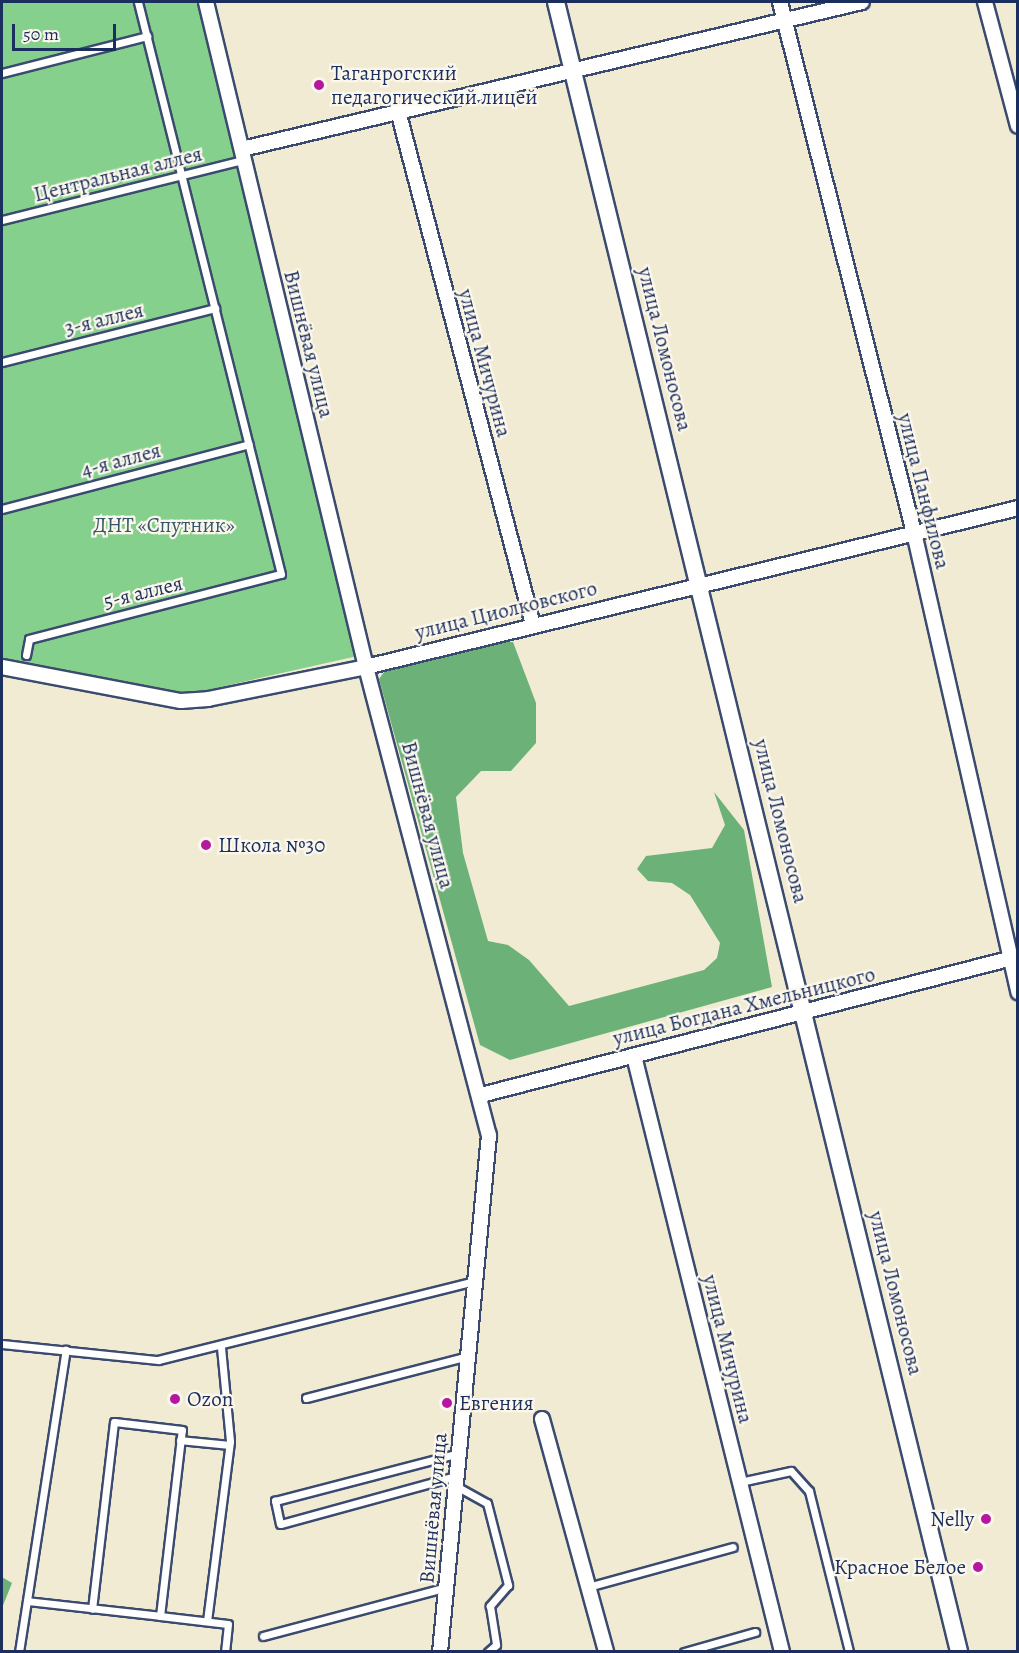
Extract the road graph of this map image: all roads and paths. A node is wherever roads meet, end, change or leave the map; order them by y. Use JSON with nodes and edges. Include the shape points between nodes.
{"nodes":[{"id":1,"x":138,"y":2,"type":"edge"},
{"id":2,"x":206,"y":2,"type":"edge"},
{"id":3,"x":556,"y":2,"type":"edge"},
{"id":4,"x":780,"y":2,"type":"edge"},
{"id":5,"x":862,"y":2,"type":"edge"},
{"id":6,"x":985,"y":2,"type":"edge"},
{"id":7,"x":785,"y":21,"type":"junction"},
{"id":8,"x":147,"y":36,"type":"junction"},
{"id":9,"x":573,"y":71,"type":"junction"},
{"id":10,"x":2,"y":73,"type":"edge"},
{"id":11,"x":398,"y":111,"type":"junction"},
{"id":12,"x":1017,"y":126,"type":"edge"},
{"id":13,"x":242,"y":154,"type":"junction"},
{"id":14,"x":182,"y":176,"type":"junction"},
{"id":15,"x":2,"y":220,"type":"edge"},
{"id":16,"x":215,"y":308,"type":"junction"},
{"id":17,"x":2,"y":363,"type":"edge"},
{"id":18,"x":249,"y":444,"type":"junction"},
{"id":19,"x":1017,"y":508,"type":"edge"},
{"id":20,"x":2,"y":509,"type":"edge"},
{"id":21,"x":915,"y":537,"type":"junction"},
{"id":22,"x":699,"y":584,"type":"junction"},
{"id":23,"x":533,"y":625,"type":"junction"},
{"id":24,"x":26,"y":655,"type":"dead end"},
{"id":25,"x":2,"y":667,"type":"edge"},
{"id":26,"x":366,"y":667,"type":"junction"},
{"id":27,"x":1013,"y":958,"type":"edge"},
{"id":28,"x":1017,"y":992,"type":"edge"},
{"id":29,"x":806,"y":1012,"type":"junction"},
{"id":30,"x":634,"y":1056,"type":"junction"},
{"id":31,"x":481,"y":1095,"type":"junction"},
{"id":32,"x":476,"y":1281,"type":"junction"},
{"id":33,"x":2,"y":1344,"type":"edge"},
{"id":34,"x":220,"y":1347,"type":"junction"},
{"id":35,"x":66,"y":1350,"type":"junction"},
{"id":36,"x":468,"y":1356,"type":"junction"},
{"id":37,"x":306,"y":1398,"type":"dead end"},
{"id":38,"x":542,"y":1419,"type":"dead end"},
{"id":39,"x":180,"y":1440,"type":"junction"},
{"id":40,"x":229,"y":1445,"type":"junction"},
{"id":41,"x":459,"y":1454,"type":"junction"},
{"id":42,"x":456,"y":1481,"type":"junction"},
{"id":43,"x":740,"y":1482,"type":"junction"},
{"id":44,"x":733,"y":1547,"type":"dead end"},
{"id":45,"x":447,"y":1587,"type":"junction"},
{"id":46,"x":588,"y":1587,"type":"junction"},
{"id":47,"x":27,"y":1601,"type":"junction"},
{"id":48,"x":92,"y":1609,"type":"junction"},
{"id":49,"x":160,"y":1616,"type":"junction"},
{"id":50,"x":207,"y":1621,"type":"junction"},
{"id":51,"x":755,"y":1632,"type":"dead end"},
{"id":52,"x":263,"y":1636,"type":"dead end"},
{"id":53,"x":19,"y":1652,"type":"edge"},
{"id":54,"x":225,"y":1652,"type":"edge"},
{"id":55,"x":440,"y":1652,"type":"edge"},
{"id":56,"x":488,"y":1652,"type":"edge"},
{"id":57,"x":606,"y":1652,"type":"edge"},
{"id":58,"x":684,"y":1652,"type":"edge"},
{"id":59,"x":782,"y":1652,"type":"edge"},
{"id":60,"x":849,"y":1652,"type":"edge"},
{"id":61,"x":959,"y":1652,"type":"edge"}],
"edges":[{"from":1,"to":8,"type":"lane"},
{"from":2,"to":13,"type":"street","name":"Вишнёвая улица"},
{"from":3,"to":9,"type":"street","name":"улица Ломоносова"},
{"from":4,"to":7,"type":"street","name":"улица Панфилова"},
{"from":5,"to":7,"type":"street"},
{"from":6,"to":12,"type":"street"},
{"from":7,"to":9,"type":"street"},
{"from":7,"to":21,"type":"street","name":"улица Панфилова"},
{"from":8,"to":10,"type":"lane"},
{"from":8,"to":14,"type":"lane"},
{"from":9,"to":11,"type":"street"},
{"from":9,"to":22,"type":"street","name":"улица Ломоносова"},
{"from":11,"to":13,"type":"street"},
{"from":11,"to":23,"type":"street","name":"улица Мичурина"},
{"from":13,"to":14,"type":"lane","name":"Центральная аллея"},
{"from":13,"to":26,"type":"street","name":"Вишнёвая улица"},
{"from":14,"to":15,"type":"lane","name":"Центральная аллея"},
{"from":14,"to":16,"type":"lane"},
{"from":16,"to":17,"type":"lane","name":"3-я аллея"},
{"from":16,"to":18,"type":"lane"},
{"from":18,"to":20,"type":"lane","name":"4-я аллея"},
{"from":18,"to":24,"type":"lane","name":"5-я аллея","via":[[281,574],[29,639]]},
{"from":19,"to":21,"type":"street","name":"улица Циолковского"},
{"from":21,"to":22,"type":"street","name":"улица Циолковского"},
{"from":21,"to":27,"type":"street","name":"улица Панфилова"},
{"from":22,"to":23,"type":"street","name":"улица Циолковского"},
{"from":22,"to":29,"type":"street","name":"улица Ломоносова"},
{"from":23,"to":26,"type":"street","name":"улица Циолковского"},
{"from":25,"to":26,"type":"street","name":"улица Циолковского","via":[[181,701]]},
{"from":26,"to":31,"type":"street","name":"Вишнёвая улица"},
{"from":27,"to":28,"type":"street","name":"улица Панфилова"},
{"from":27,"to":29,"type":"street","name":"улица Богдана Хмельницкого"},
{"from":29,"to":30,"type":"street","name":"улица Богдана Хмельницкого"},
{"from":29,"to":61,"type":"street","name":"улица Ломоносова"},
{"from":30,"to":31,"type":"street","name":"улица Богдана Хмельницкого"},
{"from":30,"to":43,"type":"street","name":"улица Мичурина"},
{"from":31,"to":32,"type":"street","name":"Вишнёвая улица","via":[[489,1135]]},
{"from":32,"to":34,"type":"lane"},
{"from":32,"to":36,"type":"street","name":"Вишнёвая улица"},
{"from":33,"to":35,"type":"lane"},
{"from":34,"to":35,"type":"lane","via":[[158,1360]]},
{"from":34,"to":40,"type":"lane"},
{"from":35,"to":47,"type":"lane"},
{"from":36,"to":37,"type":"lane"},
{"from":36,"to":41,"type":"street","name":"Вишнёвая улица"},
{"from":38,"to":46,"type":"street"},
{"from":39,"to":40,"type":"lane"},
{"from":39,"to":48,"type":"lane","via":[[182,1430],[114,1422]]},
{"from":39,"to":49,"type":"lane"},
{"from":40,"to":50,"type":"lane"},
{"from":41,"to":42,"type":"street","name":"Вишнёвая улица"},
{"from":41,"to":42,"type":"lane","via":[[275,1501],[280,1524]]},
{"from":42,"to":45,"type":"street","name":"Вишнёвая улица"},
{"from":42,"to":56,"type":"lane","via":[[487,1503],[508,1585],[490,1606],[496,1645]]},
{"from":43,"to":59,"type":"street","name":"улица Мичурина"},
{"from":43,"to":60,"type":"lane","via":[[791,1471],[809,1491]]},
{"from":44,"to":46,"type":"lane"},
{"from":45,"to":52,"type":"lane"},
{"from":45,"to":55,"type":"street","name":"Вишнёвая улица"},
{"from":46,"to":57,"type":"street"},
{"from":47,"to":48,"type":"lane"},
{"from":47,"to":53,"type":"lane"},
{"from":48,"to":49,"type":"lane"},
{"from":49,"to":50,"type":"lane"},
{"from":50,"to":54,"type":"lane","via":[[228,1624]]},
{"from":51,"to":58,"type":"lane"}]}
